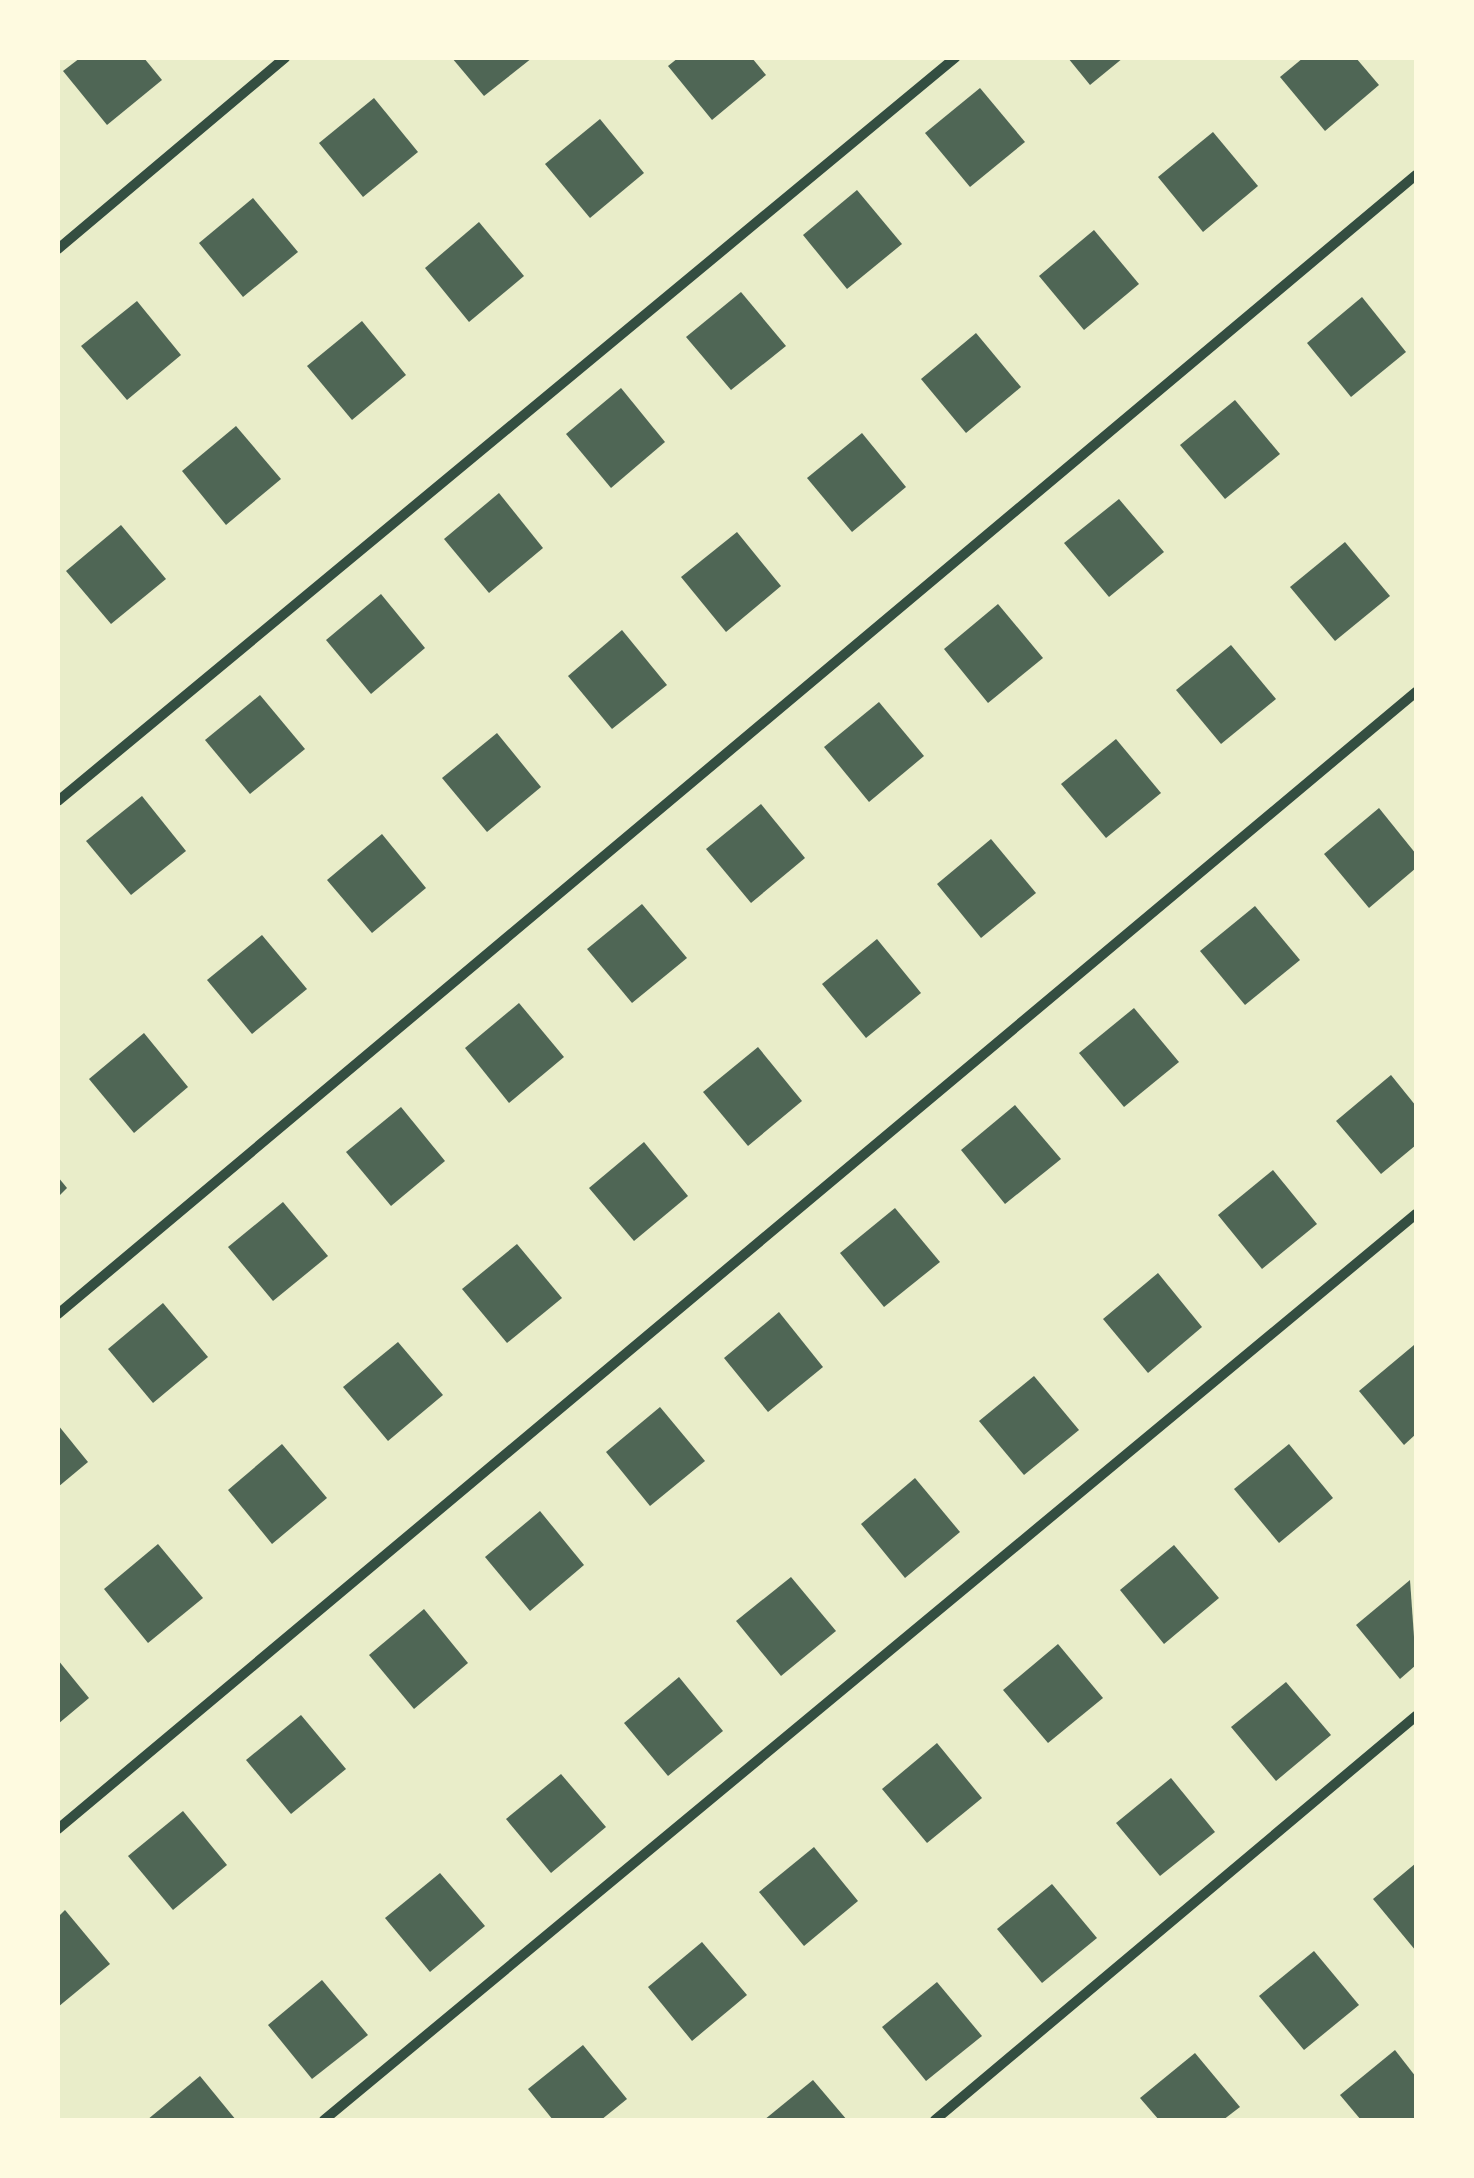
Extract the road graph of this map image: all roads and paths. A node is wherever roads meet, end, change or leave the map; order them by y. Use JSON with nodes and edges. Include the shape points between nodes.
{"nodes":[{"id":1,"x":285,"y":58,"type":"edge"},
{"id":2,"x":955,"y":58,"type":"edge"},
{"id":3,"x":1416,"y":175,"type":"edge"},
{"id":4,"x":58,"y":249,"type":"edge"},
{"id":5,"x":1416,"y":692,"type":"edge"},
{"id":6,"x":58,"y":801,"type":"edge"},
{"id":7,"x":1416,"y":1214,"type":"edge"},
{"id":8,"x":58,"y":1314,"type":"edge"},
{"id":9,"x":1416,"y":1716,"type":"edge"},
{"id":10,"x":58,"y":1829,"type":"edge"},
{"id":11,"x":324,"y":2120,"type":"edge"},
{"id":12,"x":935,"y":2120,"type":"edge"}],
"edges":[{"from":1,"to":4,"type":"street"},
{"from":2,"to":6,"type":"street"},
{"from":3,"to":8,"type":"street"},
{"from":5,"to":10,"type":"street"},
{"from":7,"to":11,"type":"street"},
{"from":9,"to":12,"type":"street"}]}
